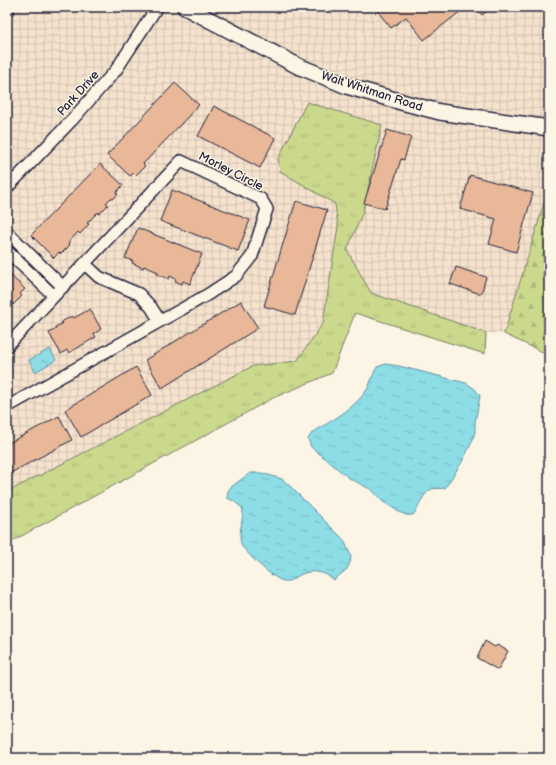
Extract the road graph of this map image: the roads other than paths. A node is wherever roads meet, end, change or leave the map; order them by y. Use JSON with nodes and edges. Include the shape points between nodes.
{"nodes":[{"id":1,"x":157,"y":7,"type":"edge"},
{"id":2,"x":185,"y":7,"type":"edge"},
{"id":3,"x":549,"y":128,"type":"edge"},
{"id":4,"x":7,"y":188,"type":"edge"},
{"id":5,"x":7,"y":232,"type":"edge"},
{"id":6,"x":7,"y":251,"type":"edge"},
{"id":7,"x":85,"y":264,"type":"junction"},
{"id":8,"x":63,"y":287,"type":"junction"},
{"id":9,"x":54,"y":296,"type":"junction"},
{"id":10,"x":160,"y":321,"type":"junction"},
{"id":11,"x":7,"y":346,"type":"edge"},
{"id":12,"x":7,"y":407,"type":"edge"}],
"edges":[{"from":1,"to":4,"type":"street","name":"Park Drive","via":[[116,70]]},
{"from":2,"to":3,"type":"main road","name":"Walt Whitman Road","via":[[298,66],[347,86],[440,112]]},
{"from":5,"to":8,"type":"street"},
{"from":6,"to":9,"type":"street"},
{"from":7,"to":8,"type":"street","name":"Morley Circle"},
{"from":7,"to":10,"type":"street","via":[[99,277],[139,294]]},
{"from":7,"to":10,"type":"street","name":"Morley Circle","via":[[181,161],[261,200],[267,209],[252,256],[236,276]]},
{"from":8,"to":9,"type":"street","name":"Morley Circle"},
{"from":9,"to":11,"type":"street","name":"Morley Circle"},
{"from":10,"to":12,"type":"street","name":"Morley Circle"}]}
